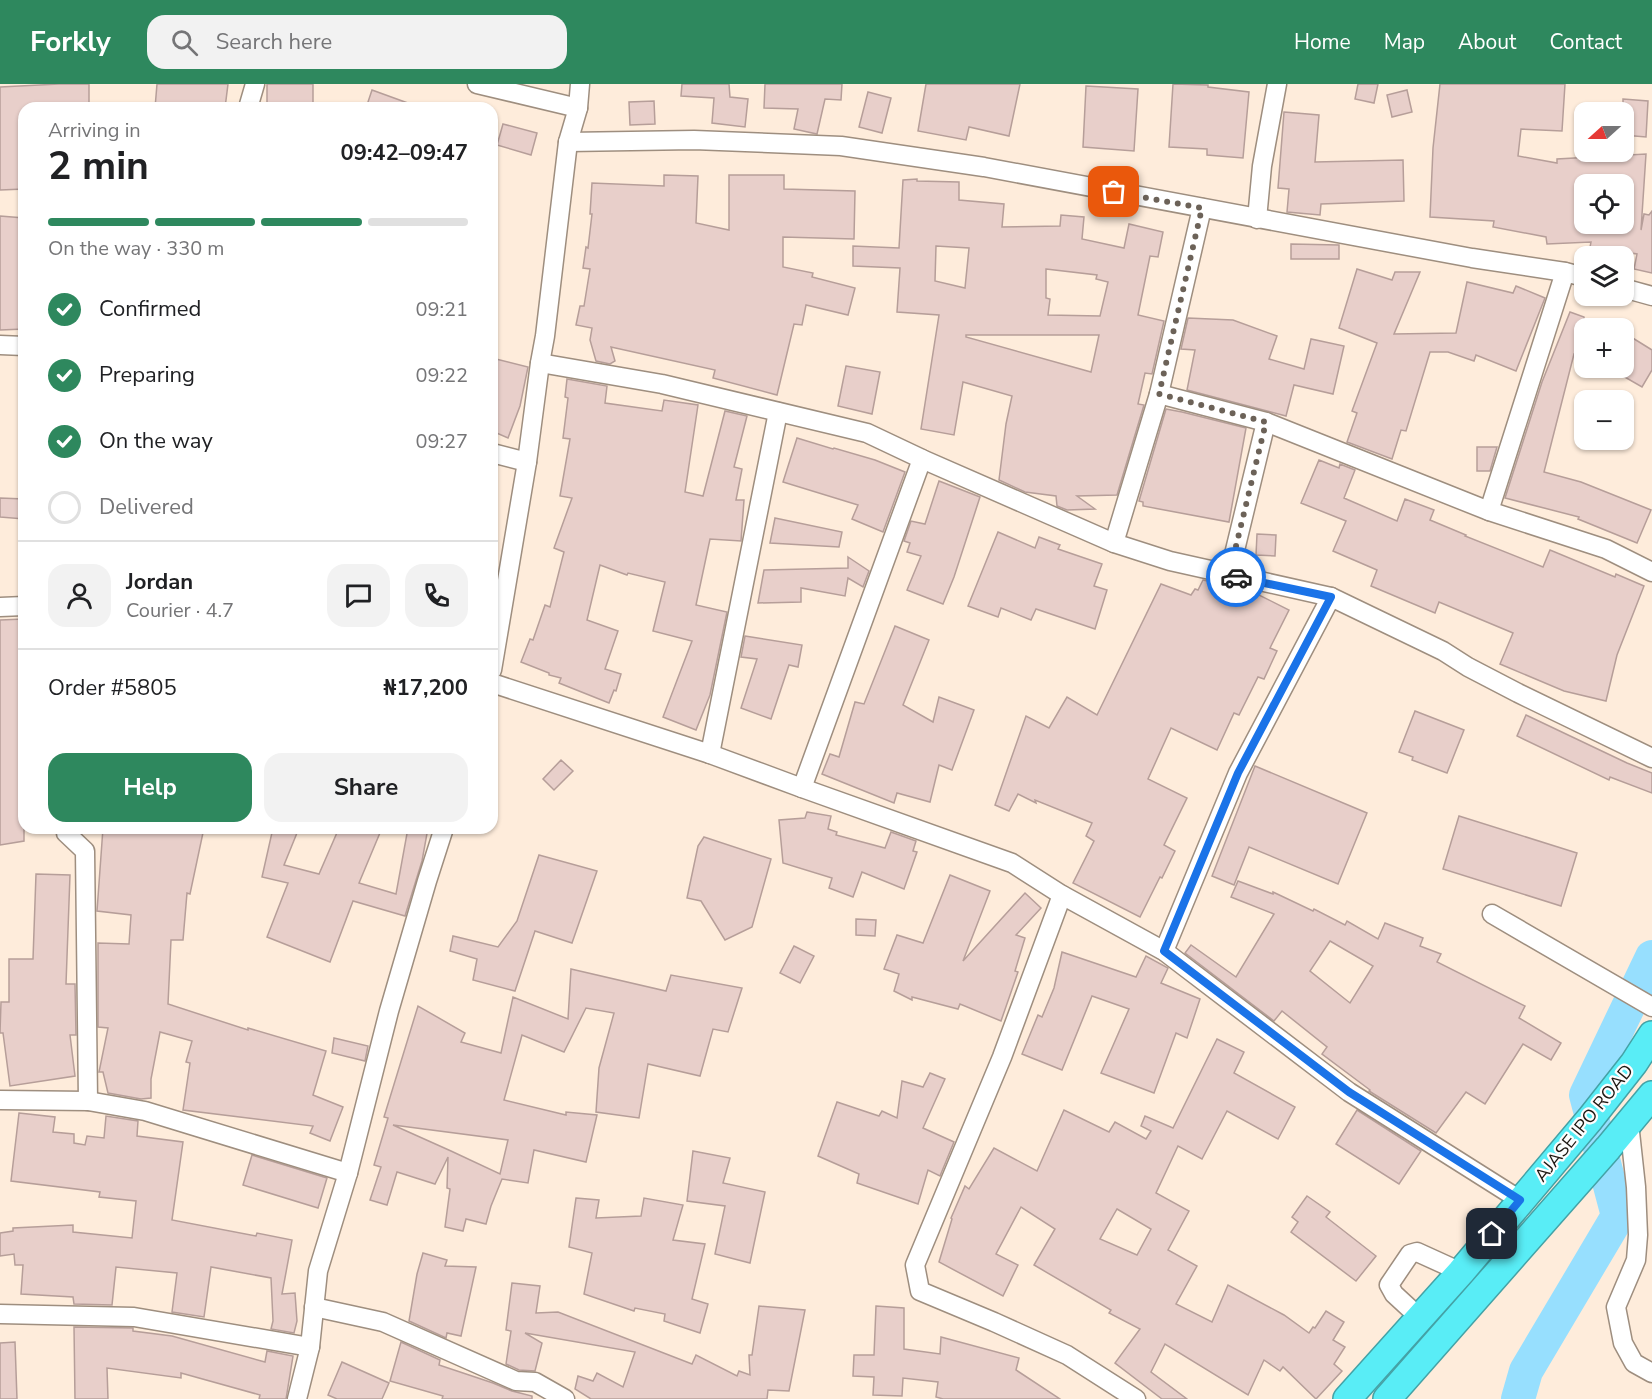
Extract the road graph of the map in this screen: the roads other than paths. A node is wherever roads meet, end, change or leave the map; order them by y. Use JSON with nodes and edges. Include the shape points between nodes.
{"nodes":[{"id":1,"x":255,"y":84,"type":"edge"},
{"id":2,"x":477,"y":84,"type":"edge"},
{"id":3,"x":580,"y":84,"type":"edge"},
{"id":4,"x":1277,"y":84,"type":"edge"},
{"id":5,"x":250,"y":102,"type":"edge"},
{"id":6,"x":579,"y":108,"type":"junction"},
{"id":7,"x":568,"y":142,"type":"junction"},
{"id":8,"x":1202,"y":208,"type":"junction"},
{"id":9,"x":1257,"y":219,"type":"junction"},
{"id":10,"x":1565,"y":272,"type":"junction"},
{"id":11,"x":1574,"y":274,"type":"edge"},
{"id":12,"x":1634,"y":291,"type":"edge"},
{"id":13,"x":1652,"y":297,"type":"edge"},
{"id":14,"x":0,"y":345,"type":"edge"},
{"id":15,"x":18,"y":346,"type":"edge"},
{"id":16,"x":540,"y":363,"type":"junction"},
{"id":17,"x":1159,"y":394,"type":"junction"},
{"id":18,"x":778,"y":412,"type":"junction"},
{"id":19,"x":1266,"y":422,"type":"junction"},
{"id":20,"x":498,"y":455,"type":"edge"},
{"id":21,"x":922,"y":459,"type":"junction"},
{"id":22,"x":526,"y":462,"type":"junction"},
{"id":23,"x":1489,"y":511,"type":"junction"},
{"id":24,"x":1114,"y":543,"type":"junction"},
{"id":25,"x":1652,"y":572,"type":"edge"},
{"id":26,"x":1229,"y":575,"type":"junction"},
{"id":27,"x":1331,"y":597,"type":"junction"},
{"id":28,"x":18,"y":606,"type":"edge"},
{"id":29,"x":0,"y":607,"type":"edge"},
{"id":30,"x":498,"y":633,"type":"edge"},
{"id":31,"x":498,"y":685,"type":"edge"},
{"id":32,"x":710,"y":754,"type":"junction"},
{"id":33,"x":1649,"y":757,"type":"edge"},
{"id":34,"x":802,"y":788,"type":"junction"},
{"id":35,"x":67,"y":834,"type":"edge"},
{"id":36,"x":442,"y":834,"type":"edge"},
{"id":37,"x":1062,"y":895,"type":"junction"},
{"id":38,"x":1492,"y":914,"type":"dead end"},
{"id":39,"x":1164,"y":951,"type":"junction"},
{"id":40,"x":1652,"y":1006,"type":"edge"},
{"id":41,"x":1652,"y":1035,"type":"edge"},
{"id":42,"x":1652,"y":1095,"type":"edge"},
{"id":43,"x":0,"y":1100,"type":"edge"},
{"id":44,"x":88,"y":1101,"type":"junction"},
{"id":45,"x":1629,"y":1124,"type":"junction"},
{"id":46,"x":348,"y":1173,"type":"junction"},
{"id":47,"x":1520,"y":1200,"type":"junction"},
{"id":48,"x":1461,"y":1272,"type":"junction"},
{"id":49,"x":314,"y":1307,"type":"junction"},
{"id":50,"x":0,"y":1314,"type":"edge"},
{"id":51,"x":1420,"y":1318,"type":"junction"},
{"id":52,"x":310,"y":1347,"type":"junction"},
{"id":53,"x":1652,"y":1373,"type":"edge"},
{"id":54,"x":297,"y":1399,"type":"edge"},
{"id":55,"x":565,"y":1399,"type":"edge"},
{"id":56,"x":1136,"y":1399,"type":"edge"},
{"id":57,"x":1347,"y":1399,"type":"edge"},
{"id":58,"x":1387,"y":1399,"type":"edge"}],
"edges":[{"from":1,"to":5,"type":"street"},
{"from":2,"to":6,"type":"street"},
{"from":3,"to":6,"type":"street"},
{"from":4,"to":9,"type":"street"},
{"from":6,"to":7,"type":"street"},
{"from":7,"to":8,"type":"street","via":[[694,140],[841,146],[984,167]]},
{"from":7,"to":16,"type":"street"},
{"from":8,"to":9,"type":"street"},
{"from":8,"to":17,"type":"street"},
{"from":9,"to":10,"type":"street"},
{"from":10,"to":11,"type":"street"},
{"from":10,"to":23,"type":"street"},
{"from":12,"to":13,"type":"street"},
{"from":14,"to":15,"type":"street"},
{"from":16,"to":18,"type":"street","via":[[662,384]]},
{"from":16,"to":22,"type":"street"},
{"from":17,"to":19,"type":"street"},
{"from":17,"to":24,"type":"street"},
{"from":18,"to":21,"type":"street","via":[[867,433]]},
{"from":18,"to":32,"type":"street"},
{"from":19,"to":23,"type":"street"},
{"from":19,"to":26,"type":"street"},
{"from":20,"to":22,"type":"street"},
{"from":21,"to":24,"type":"street"},
{"from":21,"to":34,"type":"street"},
{"from":22,"to":30,"type":"street"},
{"from":23,"to":25,"type":"street","via":[[1606,549]]},
{"from":24,"to":26,"type":"street"},
{"from":26,"to":27,"type":"street"},
{"from":27,"to":33,"type":"street"},
{"from":27,"to":39,"type":"street","via":[[1238,773]]},
{"from":28,"to":29,"type":"street"},
{"from":31,"to":32,"type":"street"},
{"from":32,"to":34,"type":"street"},
{"from":34,"to":37,"type":"street","via":[[1012,863]]},
{"from":35,"to":44,"type":"street","via":[[85,851]]},
{"from":36,"to":46,"type":"street","via":[[389,1011]]},
{"from":37,"to":39,"type":"street"},
{"from":37,"to":56,"type":"street","via":[[1002,1057],[915,1265],[920,1291],[1067,1355]]},
{"from":38,"to":40,"type":"street"},
{"from":39,"to":47,"type":"street","via":[[1349,1092]]},
{"from":41,"to":47,"type":"highway","name":"AJASE IPO ROAD","via":[[1590,1119]]},
{"from":42,"to":45,"type":"highway","name":"AJASE IPO ROAD"},
{"from":43,"to":44,"type":"street"},
{"from":44,"to":46,"type":"street","via":[[145,1111]]},
{"from":45,"to":53,"type":"street","via":[[1638,1235],[1636,1260],[1616,1307],[1623,1343],[1635,1363]]},
{"from":45,"to":58,"type":"highway","name":"AJASE IPO ROAD"},
{"from":46,"to":49,"type":"street","via":[[318,1271]]},
{"from":47,"to":48,"type":"highway","name":"AJASE IPO ROAD"},
{"from":48,"to":51,"type":"highway","name":"AJASE IPO ROAD"},
{"from":48,"to":51,"type":"street","via":[[1417,1252],[1410,1254],[1389,1286]]},
{"from":49,"to":52,"type":"street"},
{"from":49,"to":55,"type":"street","via":[[383,1322],[516,1382],[535,1382]]},
{"from":50,"to":52,"type":"street","via":[[134,1317]]},
{"from":51,"to":57,"type":"highway","name":"AJASE IPO ROAD"},
{"from":52,"to":54,"type":"street"}]}
